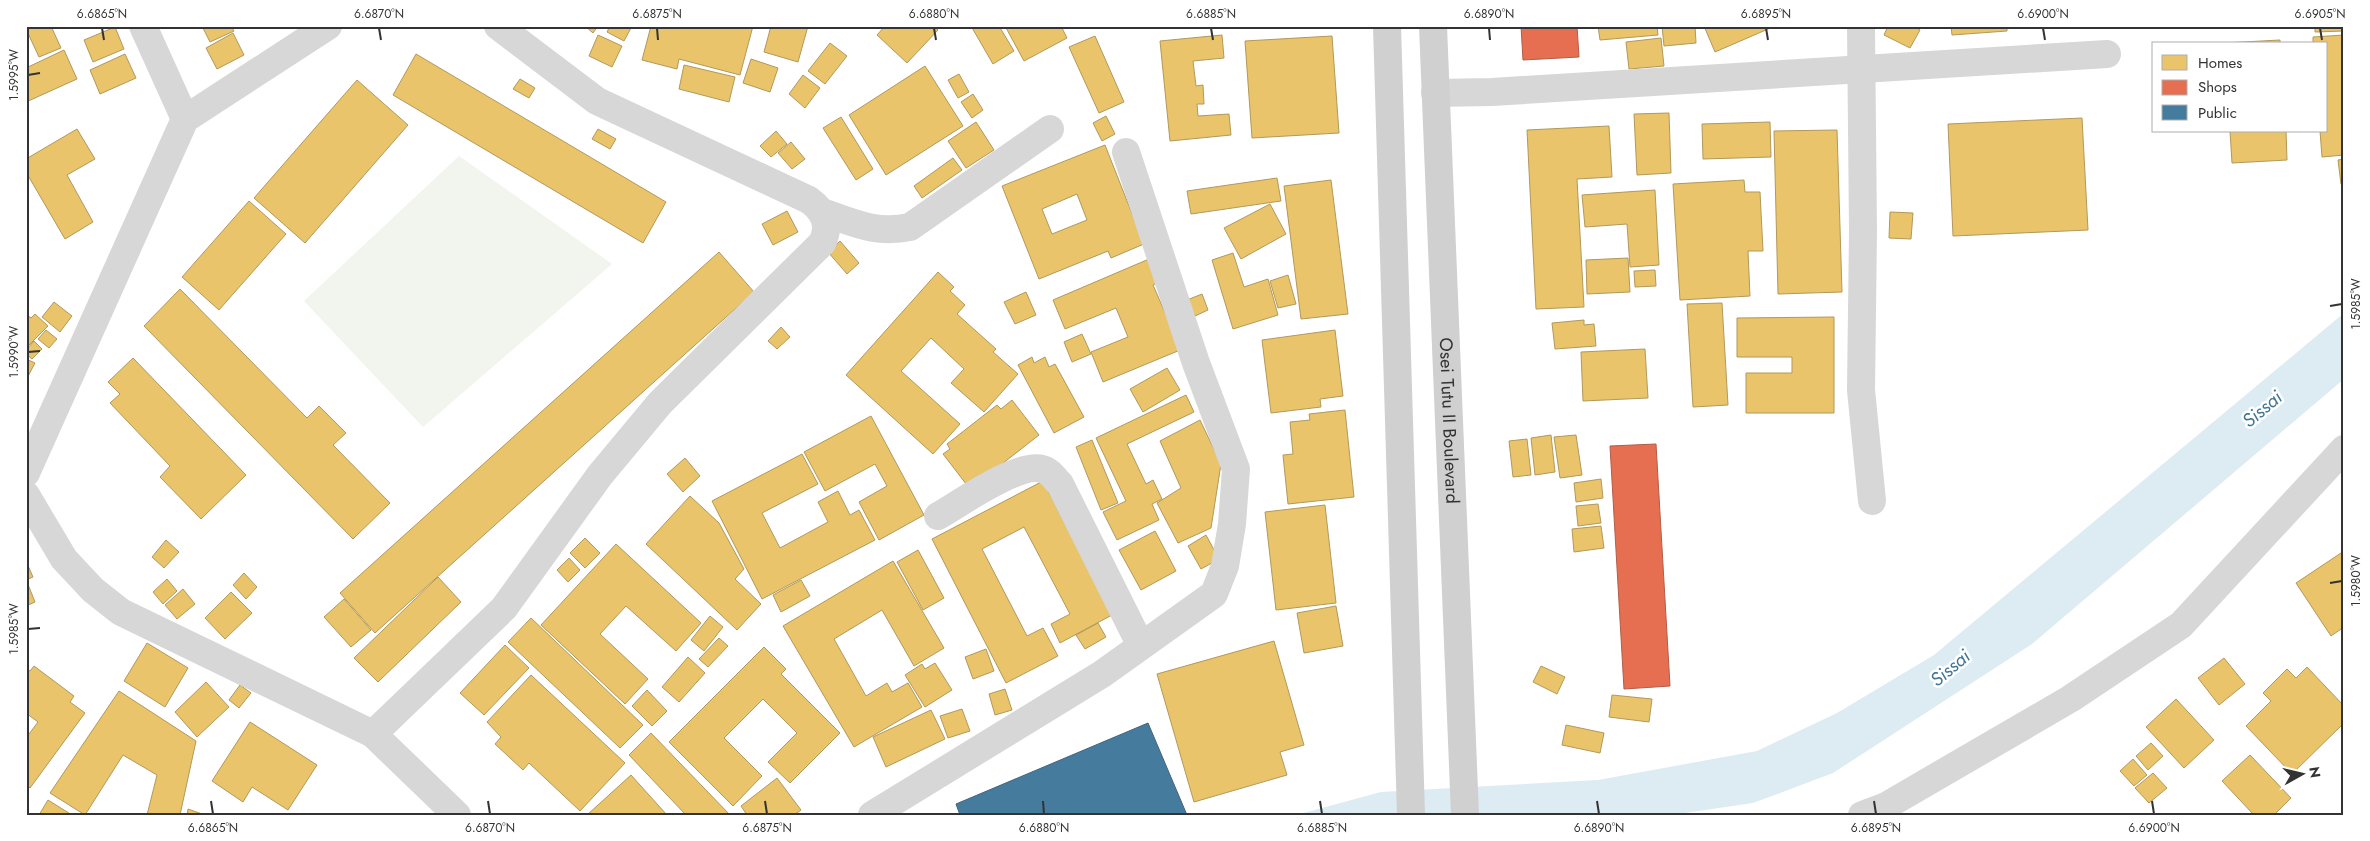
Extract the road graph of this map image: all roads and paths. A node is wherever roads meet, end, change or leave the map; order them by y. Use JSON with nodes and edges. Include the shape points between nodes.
{"nodes":[{"id":1,"x":143,"y":26,"type":"edge"},
{"id":2,"x":328,"y":26,"type":"edge"},
{"id":3,"x":498,"y":26,"type":"edge"},
{"id":4,"x":1387,"y":26,"type":"edge"},
{"id":5,"x":1433,"y":26,"type":"edge"},
{"id":6,"x":1860,"y":26,"type":"edge"},
{"id":7,"x":2107,"y":54,"type":"dead end"},
{"id":8,"x":1861,"y":68,"type":"junction"},
{"id":9,"x":1435,"y":93,"type":"junction"},
{"id":10,"x":185,"y":119,"type":"junction"},
{"id":11,"x":1050,"y":129,"type":"dead end"},
{"id":12,"x":1126,"y":152,"type":"dead end"},
{"id":13,"x":822,"y":212,"type":"junction"},
{"id":14,"x":2344,"y":449,"type":"edge"},
{"id":15,"x":26,"y":473,"type":"edge"},
{"id":16,"x":26,"y":495,"type":"edge"},
{"id":17,"x":1872,"y":501,"type":"dead end"},
{"id":18,"x":938,"y":516,"type":"dead end"},
{"id":19,"x":1141,"y":646,"type":"junction"},
{"id":20,"x":373,"y":734,"type":"junction"},
{"id":21,"x":457,"y":815,"type":"edge"},
{"id":22,"x":872,"y":815,"type":"edge"},
{"id":23,"x":1411,"y":815,"type":"edge"},
{"id":24,"x":1465,"y":815,"type":"edge"},
{"id":25,"x":1862,"y":815,"type":"edge"}],
"edges":[{"from":1,"to":10,"type":"street"},
{"from":2,"to":10,"type":"street"},
{"from":3,"to":13,"type":"street","via":[[597,101],[809,200]]},
{"from":4,"to":23,"type":"main road"},
{"from":5,"to":9,"type":"main road","name":"Osei Tutu II Boulevard"},
{"from":6,"to":8,"type":"street"},
{"from":7,"to":8,"type":"street"},
{"from":8,"to":9,"type":"street"},
{"from":8,"to":17,"type":"street","via":[[1860,390]]},
{"from":9,"to":24,"type":"main road","name":"Osei Tutu II Boulevard"},
{"from":10,"to":15,"type":"street"},
{"from":11,"to":13,"type":"street","via":[[910,227],[878,230]]},
{"from":12,"to":19,"type":"street","via":[[1196,363],[1236,468],[1225,566],[1214,594]]},
{"from":13,"to":20,"type":"street","via":[[826,228],[822,243],[660,403],[600,475],[504,608]]},
{"from":14,"to":25,"type":"street","via":[[2181,625],[2070,700],[1886,806]]},
{"from":16,"to":20,"type":"street","via":[[64,559],[93,590],[121,612]]},
{"from":18,"to":19,"type":"street","via":[[1012,473],[1029,467],[1045,469],[1060,484]]},
{"from":19,"to":22,"type":"street","via":[[1102,674]]},
{"from":20,"to":21,"type":"street"}]}
